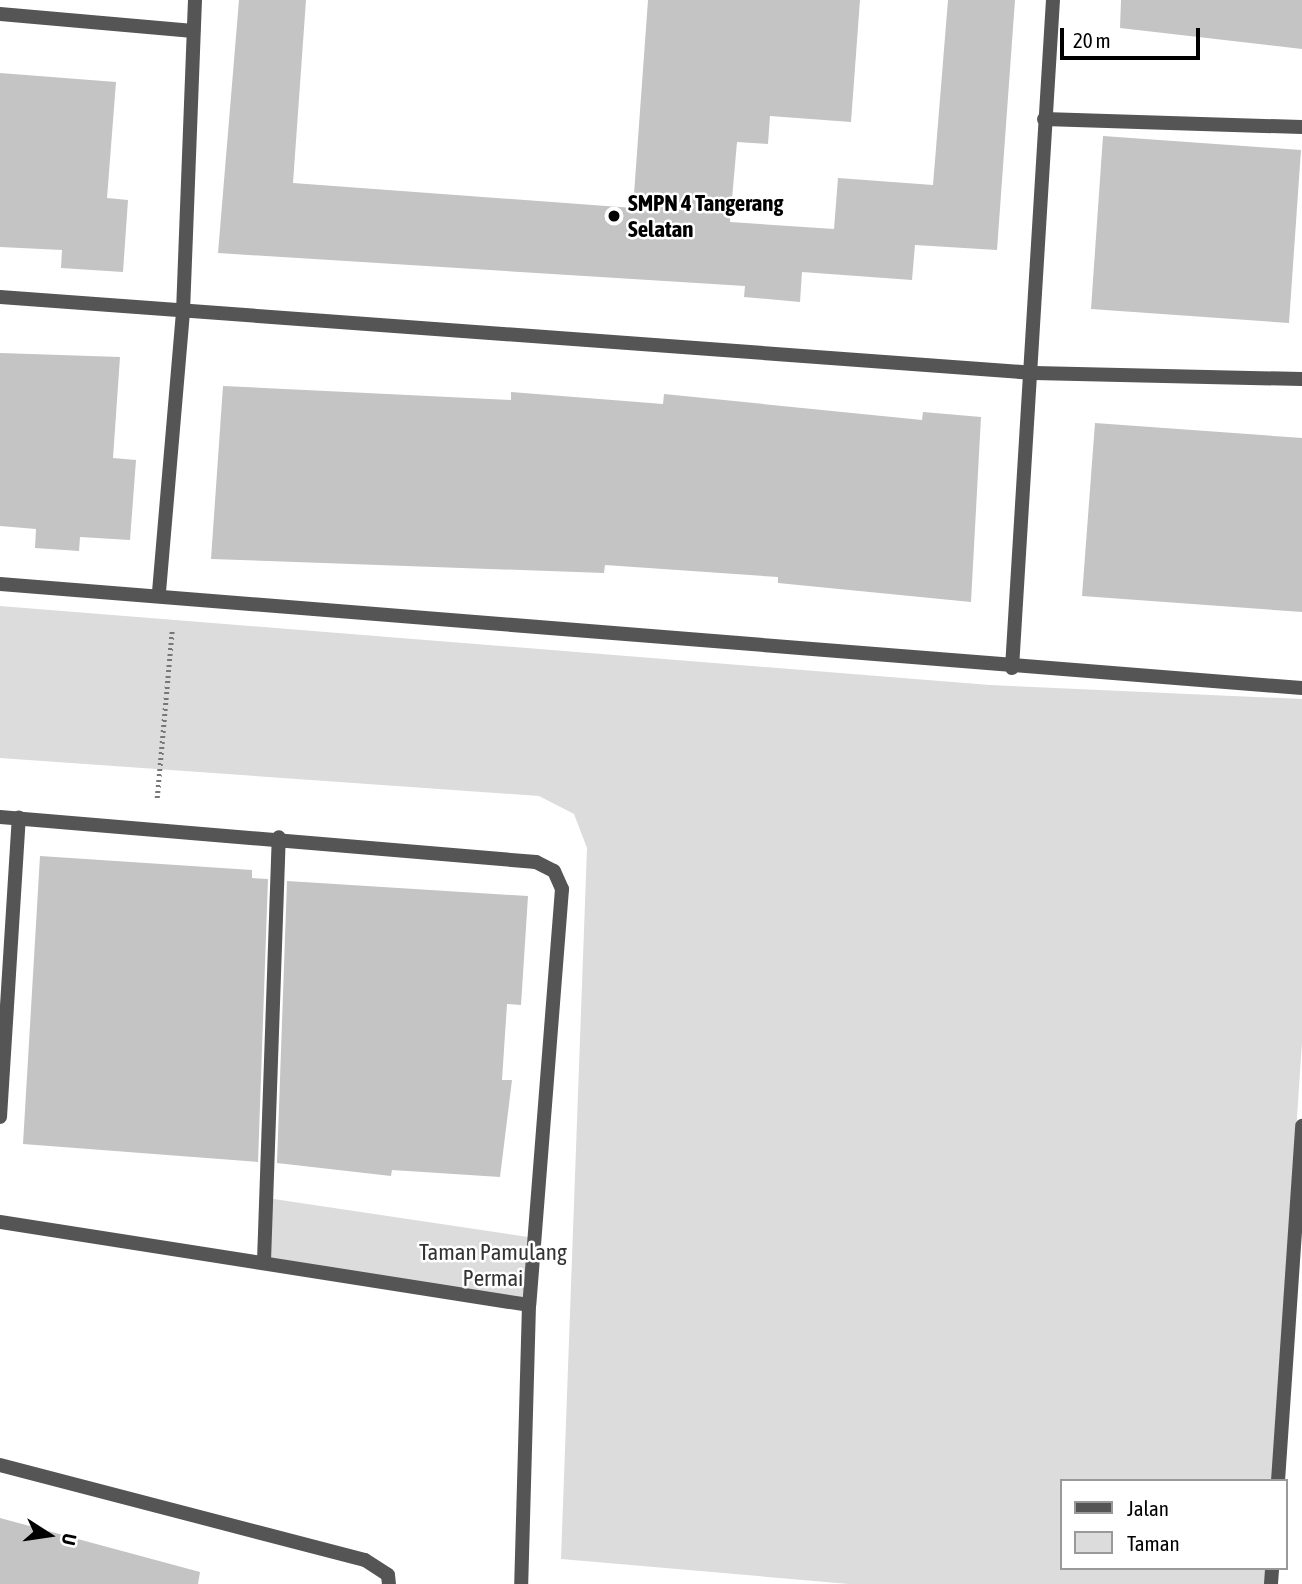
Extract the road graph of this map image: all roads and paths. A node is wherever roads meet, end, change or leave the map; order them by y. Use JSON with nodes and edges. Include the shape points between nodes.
{"nodes":[{"id":1,"x":195,"y":0,"type":"edge"},
{"id":2,"x":1053,"y":0,"type":"edge"},
{"id":3,"x":0,"y":14,"type":"edge"},
{"id":4,"x":193,"y":31,"type":"junction"},
{"id":5,"x":1044,"y":119,"type":"junction"},
{"id":6,"x":1302,"y":127,"type":"edge"},
{"id":7,"x":0,"y":297,"type":"edge"},
{"id":8,"x":183,"y":312,"type":"junction"},
{"id":9,"x":1034,"y":373,"type":"junction"},
{"id":10,"x":1302,"y":379,"type":"edge"},
{"id":11,"x":0,"y":583,"type":"edge"},
{"id":12,"x":159,"y":592,"type":"junction"},
{"id":13,"x":176,"y":593,"type":"junction"},
{"id":14,"x":1012,"y":668,"type":"junction"},
{"id":15,"x":1302,"y":688,"type":"edge"},
{"id":16,"x":0,"y":817,"type":"edge"},
{"id":17,"x":19,"y":818,"type":"junction"},
{"id":18,"x":153,"y":829,"type":"junction"},
{"id":19,"x":279,"y":837,"type":"junction"},
{"id":20,"x":0,"y":1117,"type":"edge"},
{"id":21,"x":1302,"y":1126,"type":"edge"},
{"id":22,"x":1300,"y":1179,"type":"edge"},
{"id":23,"x":0,"y":1222,"type":"edge"},
{"id":24,"x":264,"y":1261,"type":"junction"},
{"id":25,"x":529,"y":1305,"type":"junction"},
{"id":26,"x":0,"y":1465,"type":"edge"},
{"id":27,"x":1278,"y":1479,"type":"edge"},
{"id":28,"x":389,"y":1584,"type":"edge"},
{"id":29,"x":522,"y":1584,"type":"edge"}],
"edges":[{"from":1,"to":4,"type":"street"},
{"from":2,"to":5,"type":"street"},
{"from":3,"to":4,"type":"street"},
{"from":4,"to":8,"type":"street"},
{"from":5,"to":6,"type":"street"},
{"from":5,"to":9,"type":"street"},
{"from":7,"to":8,"type":"street"},
{"from":8,"to":9,"type":"street"},
{"from":8,"to":12,"type":"street"},
{"from":9,"to":10,"type":"street"},
{"from":9,"to":14,"type":"street"},
{"from":11,"to":12,"type":"street"},
{"from":12,"to":13,"type":"street"},
{"from":13,"to":14,"type":"street"},
{"from":13,"to":18,"type":"path"},
{"from":14,"to":15,"type":"street"},
{"from":16,"to":17,"type":"street"},
{"from":17,"to":18,"type":"street"},
{"from":17,"to":20,"type":"street"},
{"from":18,"to":19,"type":"street"},
{"from":19,"to":24,"type":"street"},
{"from":19,"to":25,"type":"street","via":[[536,862],[554,870],[562,889]]},
{"from":21,"to":22,"type":"street"},
{"from":22,"to":27,"type":"street"},
{"from":23,"to":24,"type":"street"},
{"from":24,"to":25,"type":"street"},
{"from":25,"to":29,"type":"street"},
{"from":26,"to":28,"type":"street","via":[[365,1560],[388,1575]]}]}
